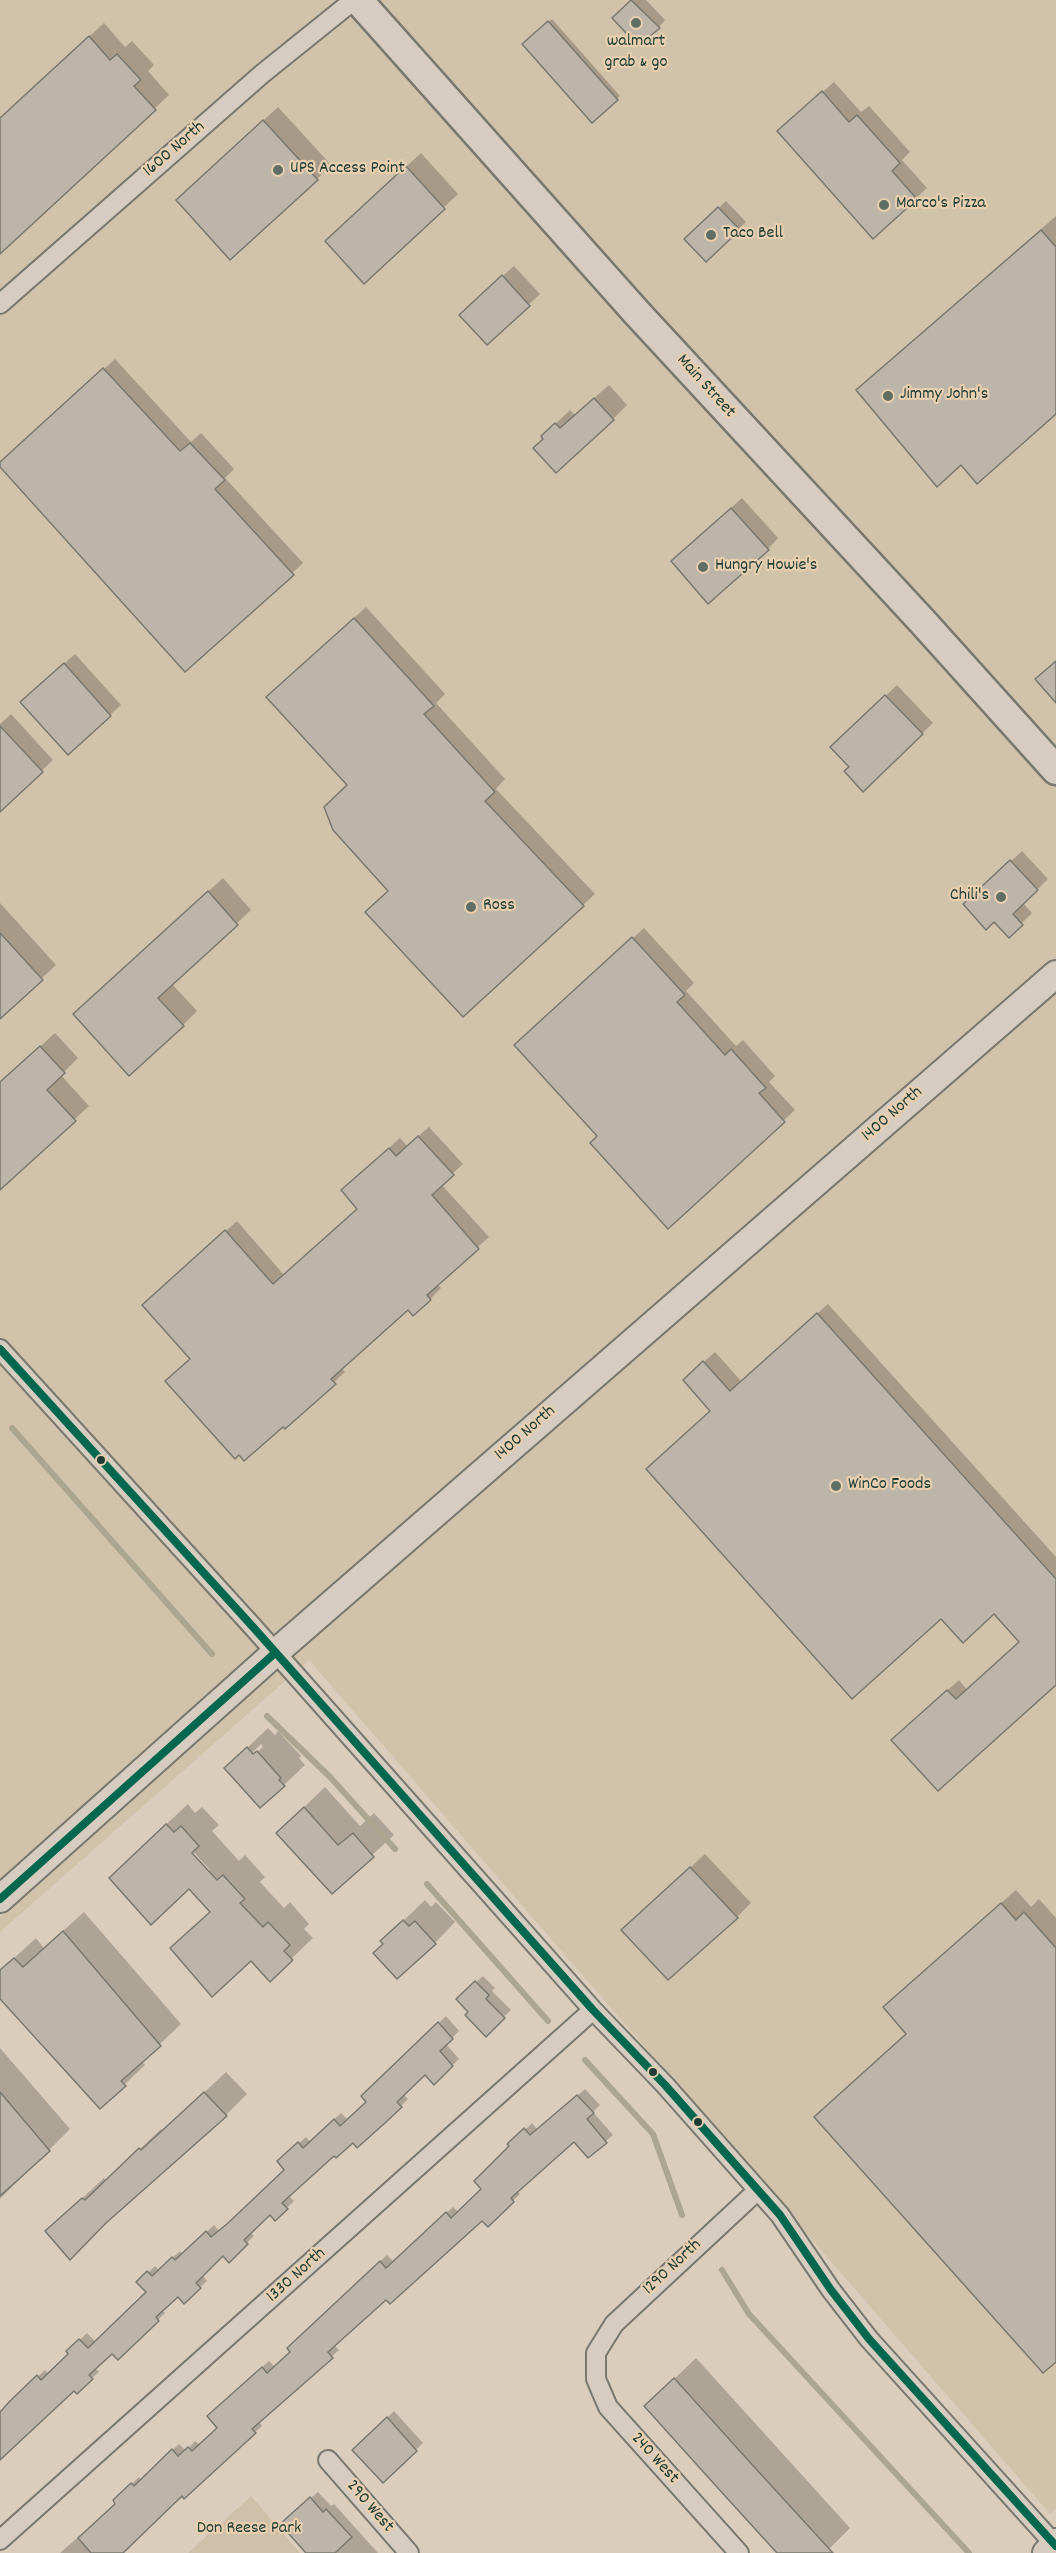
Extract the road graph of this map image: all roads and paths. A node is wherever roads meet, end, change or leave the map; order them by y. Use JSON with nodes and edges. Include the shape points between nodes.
{"nodes":[{"id":1,"x":356,"y":0,"type":"edge"},
{"id":2,"x":0,"y":304,"type":"edge"},
{"id":3,"x":1056,"y":770,"type":"edge"},
{"id":4,"x":1056,"y":974,"type":"edge"},
{"id":5,"x":0,"y":1349,"type":"edge"},
{"id":6,"x":275,"y":1653,"type":"junction"},
{"id":7,"x":0,"y":1899,"type":"edge"},
{"id":8,"x":593,"y":2010,"type":"junction"},
{"id":9,"x":758,"y":2190,"type":"junction"},
{"id":10,"x":596,"y":2353,"type":"joint"},
{"id":11,"x":328,"y":2460,"type":"dead end"},
{"id":12,"x":0,"y":2540,"type":"edge"},
{"id":13,"x":1053,"y":2546,"type":"edge"},
{"id":14,"x":409,"y":2553,"type":"edge"},
{"id":15,"x":739,"y":2553,"type":"edge"}],
"edges":[{"from":1,"to":2,"type":"street","name":"1600 North","via":[[262,74]]},
{"from":1,"to":3,"type":"main road","name":"Main Street"},
{"from":4,"to":6,"type":"main road","name":"1400 North"},
{"from":5,"to":6,"type":"street"},
{"from":6,"to":7,"type":"main road","name":"1400 North"},
{"from":6,"to":8,"type":"street"},
{"from":8,"to":9,"type":"street"},
{"from":8,"to":12,"type":"street","name":"1330 North"},
{"from":9,"to":10,"type":"street","name":"1290 North","via":[[614,2324]]},
{"from":9,"to":13,"type":"street","via":[[869,2339]]},
{"from":10,"to":15,"type":"street","name":"240 West","via":[[596,2379],[608,2408]]},
{"from":11,"to":14,"type":"street","name":"290 West"}]}
